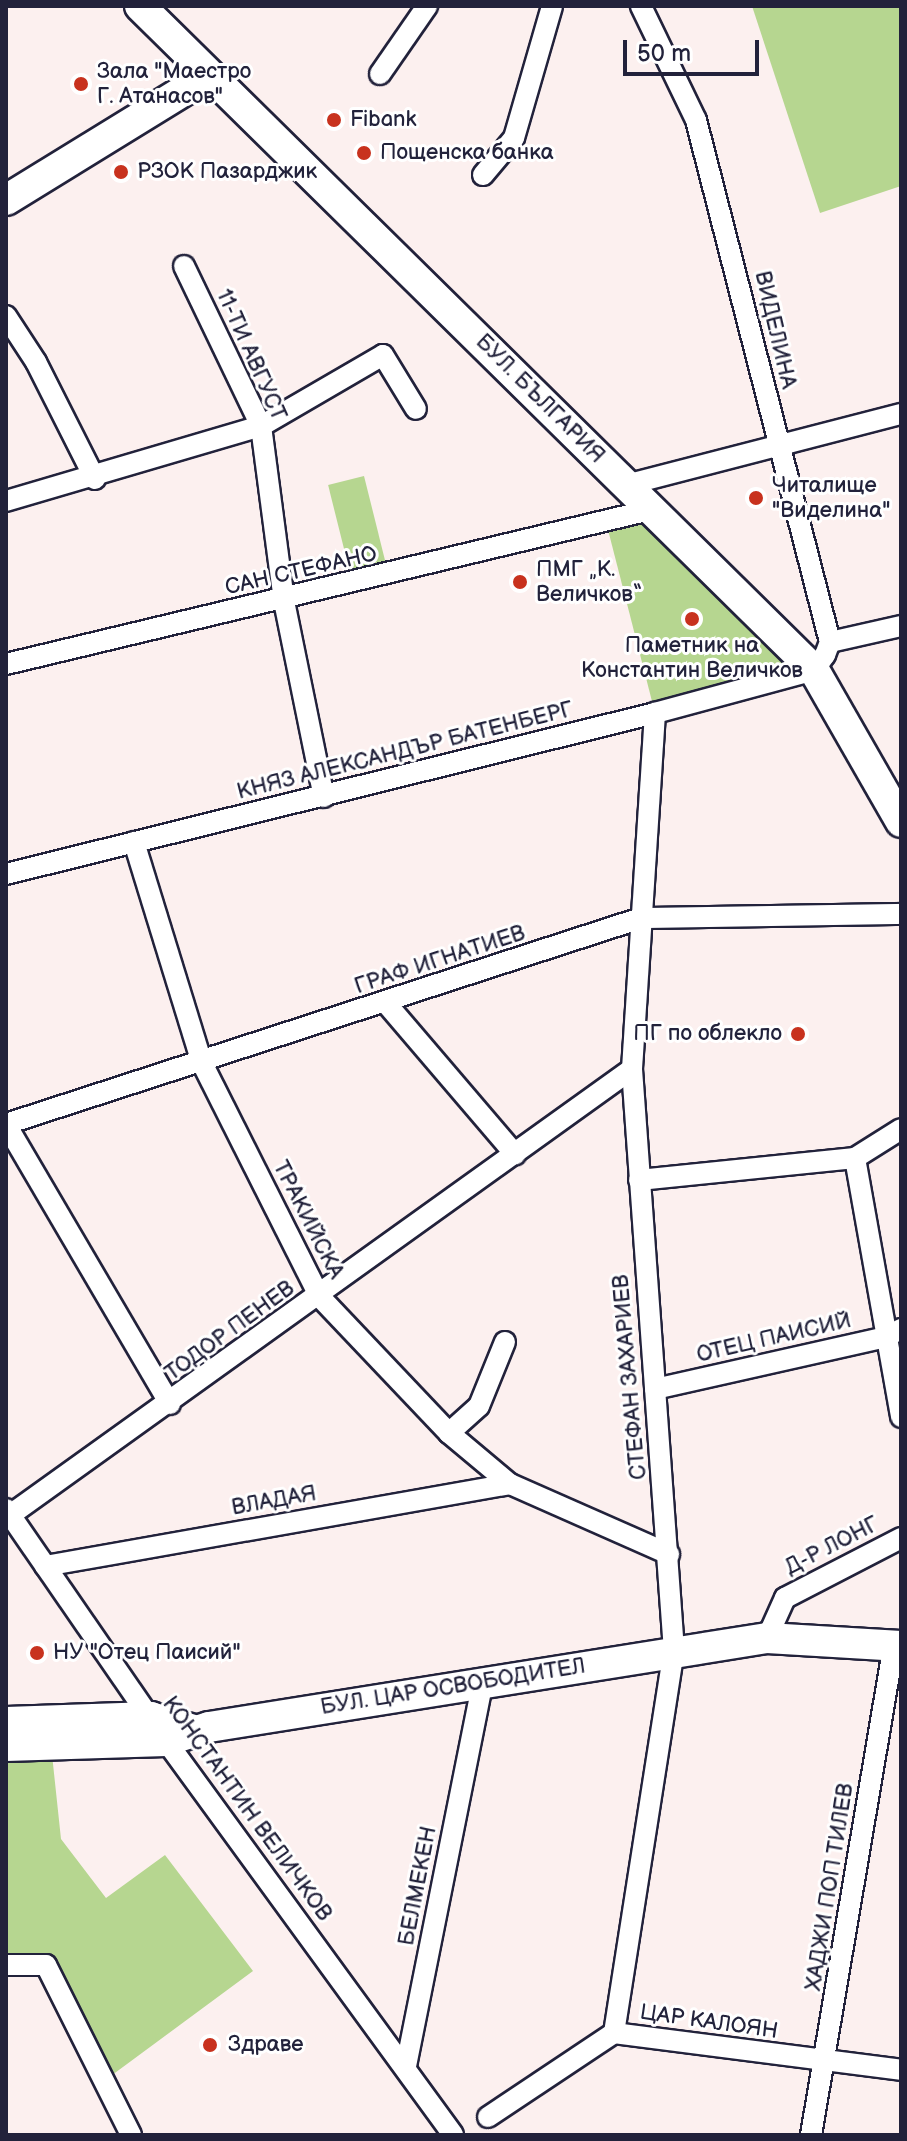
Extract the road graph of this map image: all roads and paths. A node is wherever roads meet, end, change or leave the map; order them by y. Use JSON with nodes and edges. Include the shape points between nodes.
{"nodes":[{"id":1,"x":140,"y":6,"type":"edge"},
{"id":2,"x":427,"y":6,"type":"edge"},
{"id":3,"x":552,"y":6,"type":"edge"},
{"id":4,"x":641,"y":6,"type":"edge"},
{"id":5,"x":380,"y":74,"type":"dead end"},
{"id":6,"x":209,"y":75,"type":"junction"},
{"id":7,"x":483,"y":175,"type":"dead end"},
{"id":8,"x":6,"y":200,"type":"edge"},
{"id":9,"x":184,"y":266,"type":"dead end"},
{"id":10,"x":6,"y":316,"type":"edge"},
{"id":11,"x":416,"y":409,"type":"dead end"},
{"id":12,"x":901,"y":414,"type":"edge"},
{"id":13,"x":261,"y":426,"type":"junction"},
{"id":14,"x":778,"y":445,"type":"junction"},
{"id":15,"x":95,"y":479,"type":"junction"},
{"id":16,"x":626,"y":485,"type":"junction"},
{"id":17,"x":6,"y":501,"type":"edge"},
{"id":18,"x":650,"y":510,"type":"junction"},
{"id":19,"x":284,"y":601,"type":"junction"},
{"id":20,"x":901,"y":626,"type":"edge"},
{"id":21,"x":830,"y":642,"type":"junction"},
{"id":22,"x":6,"y":664,"type":"edge"},
{"id":23,"x":814,"y":670,"type":"junction"},
{"id":24,"x":655,"y":713,"type":"junction"},
{"id":25,"x":324,"y":797,"type":"junction"},
{"id":26,"x":901,"y":822,"type":"edge"},
{"id":27,"x":134,"y":842,"type":"junction"},
{"id":28,"x":6,"y":874,"type":"edge"},
{"id":29,"x":901,"y":914,"type":"edge"},
{"id":30,"x":641,"y":918,"type":"junction"},
{"id":31,"x":386,"y":1003,"type":"junction"},
{"id":32,"x":202,"y":1063,"type":"junction"},
{"id":33,"x":632,"y":1069,"type":"junction"},
{"id":34,"x":6,"y":1124,"type":"edge"},
{"id":35,"x":901,"y":1129,"type":"edge"},
{"id":36,"x":515,"y":1154,"type":"junction"},
{"id":37,"x":855,"y":1158,"type":"junction"},
{"id":38,"x":639,"y":1180,"type":"junction"},
{"id":39,"x":319,"y":1296,"type":"junction"},
{"id":40,"x":893,"y":1333,"type":"edge"},
{"id":41,"x":505,"y":1342,"type":"dead end"},
{"id":42,"x":655,"y":1389,"type":"junction"},
{"id":43,"x":170,"y":1404,"type":"junction"},
{"id":44,"x":901,"y":1417,"type":"edge"},
{"id":45,"x":449,"y":1433,"type":"junction"},
{"id":46,"x":510,"y":1484,"type":"junction"},
{"id":47,"x":8,"y":1515,"type":"edge"},
{"id":48,"x":901,"y":1538,"type":"edge"},
{"id":49,"x":669,"y":1554,"type":"junction"},
{"id":50,"x":45,"y":1566,"type":"junction"},
{"id":51,"x":767,"y":1638,"type":"junction"},
{"id":52,"x":898,"y":1646,"type":"edge"},
{"id":53,"x":674,"y":1651,"type":"junction"},
{"id":54,"x":123,"y":1677,"type":"junction"},
{"id":55,"x":483,"y":1682,"type":"junction"},
{"id":56,"x":99,"y":1719,"type":"junction"},
{"id":57,"x":6,"y":1722,"type":"edge"},
{"id":58,"x":158,"y":1729,"type":"junction"},
{"id":59,"x":6,"y":1746,"type":"edge"},
{"id":60,"x":6,"y":1965,"type":"edge"},
{"id":61,"x":614,"y":2033,"type":"junction"},
{"id":62,"x":826,"y":2062,"type":"junction"},
{"id":63,"x":406,"y":2066,"type":"junction"},
{"id":64,"x":901,"y":2070,"type":"edge"},
{"id":65,"x":488,"y":2117,"type":"dead end"},
{"id":66,"x":452,"y":2134,"type":"edge"},
{"id":67,"x":131,"y":2135,"type":"edge"},
{"id":68,"x":811,"y":2135,"type":"edge"}],
"edges":[{"from":1,"to":6,"type":"street","name":"БУЛ. БЪЛГАРИЯ"},
{"from":2,"to":5,"type":"street"},
{"from":3,"to":7,"type":"street","via":[[514,138]]},
{"from":4,"to":14,"type":"street","name":"ВИДЕЛИНА","via":[[696,120]]},
{"from":6,"to":8,"type":"street"},
{"from":6,"to":16,"type":"street","name":"БУЛ. БЪЛГАРИЯ"},
{"from":9,"to":13,"type":"street","name":"11-ТИ АВГУСТ"},
{"from":10,"to":15,"type":"street","via":[[36,362]]},
{"from":11,"to":13,"type":"street","via":[[383,355]]},
{"from":12,"to":14,"type":"street"},
{"from":13,"to":15,"type":"street"},
{"from":13,"to":19,"type":"street","name":"11-ТИ АВГУСТ"},
{"from":14,"to":16,"type":"street"},
{"from":14,"to":21,"type":"street","name":"ВИДЕЛИНА"},
{"from":15,"to":17,"type":"street"},
{"from":16,"to":18,"type":"street","name":"БУЛ. БЪЛГАРИЯ"},
{"from":18,"to":19,"type":"street","name":"САН СТЕФАНО"},
{"from":18,"to":23,"type":"street","name":"БУЛ. БЪЛГАРИЯ"},
{"from":19,"to":22,"type":"street","name":"САН СТЕФАНО"},
{"from":19,"to":25,"type":"street","name":"11-ТИ АВГУСТ"},
{"from":20,"to":21,"type":"street"},
{"from":21,"to":23,"type":"street"},
{"from":23,"to":24,"type":"street","name":"КНЯЗ АЛЕКСАНДЪР БАТЕНБЕРГ"},
{"from":23,"to":26,"type":"street","name":"БУЛ. БЪЛГАРИЯ"},
{"from":24,"to":25,"type":"street","name":"КНЯЗ АЛЕКСАНДЪР БАТЕНБЕРГ"},
{"from":24,"to":30,"type":"street","name":"СТЕФАН ЗАХАРИЕВ"},
{"from":25,"to":27,"type":"street","name":"КНЯЗ АЛЕКСАНДЪР БАТЕНБЕРГ"},
{"from":27,"to":28,"type":"street","name":"КНЯЗ АЛЕКСАНДЪР БАТЕНБЕРГ"},
{"from":27,"to":32,"type":"street","name":"ТРАКИЙСКА"},
{"from":29,"to":30,"type":"street","name":"ГРАФ ИГНАТИЕВ"},
{"from":30,"to":31,"type":"street","name":"ГРАФ ИГНАТИЕВ"},
{"from":30,"to":33,"type":"street","name":"СТЕФАН ЗАХАРИЕВ"},
{"from":31,"to":32,"type":"street","name":"ГРАФ ИГНАТИЕВ"},
{"from":31,"to":36,"type":"street"},
{"from":32,"to":34,"type":"street","name":"ГРАФ ИГНАТИЕВ"},
{"from":32,"to":39,"type":"street","name":"ТРАКИЙСКА"},
{"from":33,"to":36,"type":"street","name":"ТОДОР ПЕНЕВ"},
{"from":33,"to":38,"type":"street","name":"СТЕФАН ЗАХАРИЕВ"},
{"from":34,"to":43,"type":"street"},
{"from":35,"to":37,"type":"street"},
{"from":36,"to":39,"type":"street","name":"ТОДОР ПЕНЕВ"},
{"from":37,"to":38,"type":"street"},
{"from":37,"to":40,"type":"street"},
{"from":38,"to":42,"type":"street","name":"СТЕФАН ЗАХАРИЕВ"},
{"from":39,"to":43,"type":"street","name":"ТОДОР ПЕНЕВ"},
{"from":39,"to":45,"type":"street","name":"ТРАКИЙСКА"},
{"from":40,"to":42,"type":"street","name":"ОТЕЦ ПАИСИЙ"},
{"from":40,"to":44,"type":"street"},
{"from":41,"to":45,"type":"street","via":[[479,1406]]},
{"from":42,"to":49,"type":"street","name":"СТЕФАН ЗАХАРИЕВ"},
{"from":43,"to":47,"type":"street","name":"ТОДОР ПЕНЕВ"},
{"from":45,"to":46,"type":"street","name":"ТРАКИЙСКА"},
{"from":46,"to":49,"type":"street","name":"ТРАКИЙСКА"},
{"from":46,"to":50,"type":"street","name":"ВЛАДАЯ"},
{"from":47,"to":50,"type":"street","name":"КОНСТАНТИН ВЕЛИЧКОВ"},
{"from":48,"to":51,"type":"street","name":"Д-Р ЛОНГ","via":[[785,1598]]},
{"from":49,"to":53,"type":"street","name":"СТЕФАН ЗАХАРИЕВ"},
{"from":50,"to":54,"type":"street","name":"КОНСТАНТИН ВЕЛИЧКОВ"},
{"from":51,"to":52,"type":"street","name":"БУЛ. ЦАР ОСВОБОДИТЕЛ"},
{"from":51,"to":53,"type":"street","name":"БУЛ. ЦАР ОСВОБОДИТЕЛ"},
{"from":52,"to":62,"type":"street","name":"ХАДЖИ ПОП ТИЛЕВ"},
{"from":53,"to":55,"type":"street","name":"БУЛ. ЦАР ОСВОБОДИТЕЛ"},
{"from":53,"to":61,"type":"street","name":"СТЕФАН ЗАХАРИЕВ"},
{"from":54,"to":56,"type":"street","via":[[114,1707]]},
{"from":54,"to":58,"type":"street","name":"КОНСТАНТИН ВЕЛИЧКОВ"},
{"from":55,"to":58,"type":"street","name":"БУЛ. ЦАР ОСВОБОДИТЕЛ","via":[[194,1730]]},
{"from":55,"to":63,"type":"street","name":"БЕЛМЕКЕН"},
{"from":56,"to":57,"type":"street"},
{"from":56,"to":58,"type":"street"},
{"from":58,"to":59,"type":"street"},
{"from":58,"to":63,"type":"street","name":"КОНСТАНТИН ВЕЛИЧКОВ"},
{"from":60,"to":67,"type":"street","via":[[46,1965]]},
{"from":61,"to":62,"type":"street","name":"ЦАР КАЛОЯН"},
{"from":61,"to":65,"type":"street","name":"ЦАР КАЛОЯН"},
{"from":62,"to":64,"type":"street","name":"ЦАР КАЛОЯН"},
{"from":62,"to":68,"type":"street","name":"ХАДЖИ ПОП ТИЛЕВ"},
{"from":63,"to":66,"type":"street","name":"КОНСТАНТИН ВЕЛИЧКОВ"}]}
